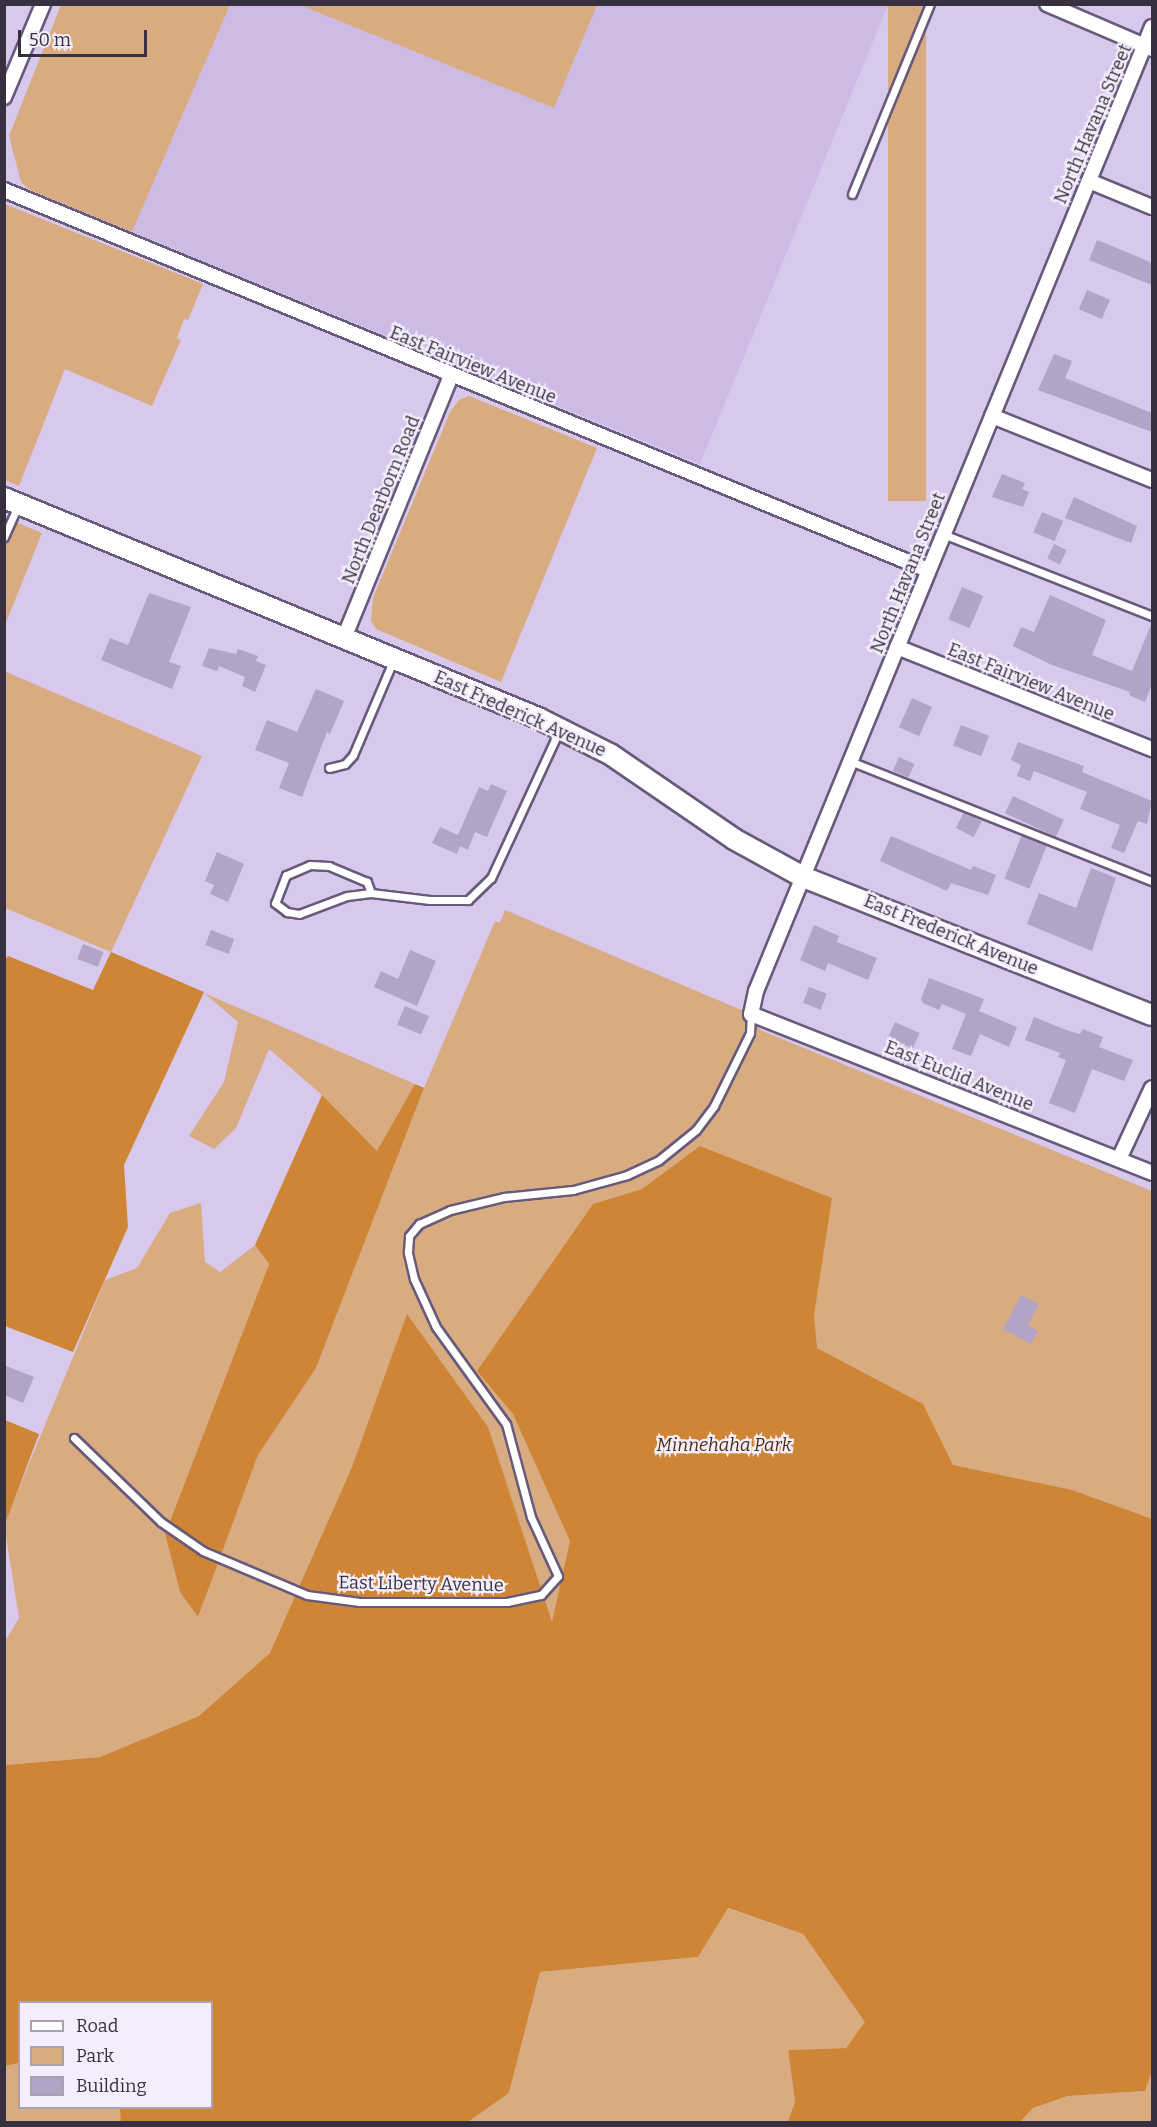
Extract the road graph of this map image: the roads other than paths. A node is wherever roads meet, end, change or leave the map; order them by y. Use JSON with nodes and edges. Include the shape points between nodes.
{"nodes":[{"id":1,"x":43,"y":4,"type":"edge"},
{"id":2,"x":930,"y":4,"type":"edge"},
{"id":3,"x":1047,"y":4,"type":"edge"},
{"id":4,"x":1152,"y":27,"type":"edge"},
{"id":5,"x":1149,"y":47,"type":"edge"},
{"id":6,"x":4,"y":97,"type":"edge"},
{"id":7,"x":1089,"y":181,"type":"junction"},
{"id":8,"x":4,"y":190,"type":"edge"},
{"id":9,"x":852,"y":194,"type":"dead end"},
{"id":10,"x":1152,"y":207,"type":"edge"},
{"id":11,"x":451,"y":376,"type":"junction"},
{"id":12,"x":992,"y":416,"type":"junction"},
{"id":13,"x":1152,"y":480,"type":"edge"},
{"id":14,"x":12,"y":501,"type":"edge"},
{"id":15,"x":943,"y":534,"type":"junction"},
{"id":16,"x":4,"y":537,"type":"edge"},
{"id":17,"x":928,"y":570,"type":"junction"},
{"id":18,"x":1152,"y":616,"type":"edge"},
{"id":19,"x":344,"y":638,"type":"junction"},
{"id":20,"x":897,"y":647,"type":"junction"},
{"id":21,"x":394,"y":658,"type":"junction"},
{"id":22,"x":560,"y":729,"type":"junction"},
{"id":23,"x":1152,"y":749,"type":"edge"},
{"id":24,"x":850,"y":761,"type":"junction"},
{"id":25,"x":329,"y":768,"type":"dead end"},
{"id":26,"x":804,"y":877,"type":"junction"},
{"id":27,"x":1152,"y":881,"type":"edge"},
{"id":28,"x":371,"y":892,"type":"junction"},
{"id":29,"x":751,"y":1014,"type":"junction"},
{"id":30,"x":1152,"y":1015,"type":"edge"},
{"id":31,"x":1152,"y":1088,"type":"edge"},
{"id":32,"x":1119,"y":1159,"type":"junction"},
{"id":33,"x":1152,"y":1173,"type":"edge"},
{"id":34,"x":74,"y":1438,"type":"dead end"},
{"id":35,"x":558,"y":1576,"type":"joint"}],
"edges":[{"from":1,"to":6,"type":"street"},
{"from":2,"to":9,"type":"lane"},
{"from":3,"to":5,"type":"street"},
{"from":4,"to":5,"type":"street","name":"North Havana Street"},
{"from":5,"to":7,"type":"street","name":"North Havana Street"},
{"from":7,"to":10,"type":"street"},
{"from":7,"to":12,"type":"street","name":"North Havana Street"},
{"from":8,"to":11,"type":"street","name":"East Fairview Avenue"},
{"from":11,"to":17,"type":"street","name":"East Fairview Avenue"},
{"from":11,"to":19,"type":"street","name":"North Dearborn Road"},
{"from":12,"to":13,"type":"street"},
{"from":12,"to":15,"type":"street","name":"North Havana Street"},
{"from":14,"to":16,"type":"lane"},
{"from":14,"to":19,"type":"main road","name":"East Frederick Avenue"},
{"from":15,"to":17,"type":"street","name":"North Havana Street"},
{"from":15,"to":18,"type":"lane"},
{"from":17,"to":20,"type":"street","name":"North Havana Street"},
{"from":19,"to":21,"type":"main road","name":"East Frederick Avenue"},
{"from":20,"to":23,"type":"street","name":"East Fairview Avenue"},
{"from":20,"to":24,"type":"street","name":"North Havana Street"},
{"from":21,"to":22,"type":"main road","name":"East Frederick Avenue"},
{"from":21,"to":25,"type":"lane","via":[[353,755],[345,764]]},
{"from":22,"to":26,"type":"main road","name":"East Frederick Avenue","via":[[646,776],[734,839]]},
{"from":22,"to":28,"type":"lane","via":[[524,814],[491,878],[468,900],[430,900]]},
{"from":24,"to":26,"type":"street","name":"North Havana Street"},
{"from":24,"to":27,"type":"lane"},
{"from":26,"to":29,"type":"street","name":"North Havana Street","via":[[756,991]]},
{"from":26,"to":30,"type":"main road","name":"East Frederick Avenue"},
{"from":28,"to":28,"type":"lane","via":[[347,896],[299,914],[287,912],[275,903],[286,875],[310,865],[329,866],[367,882]]},
{"from":29,"to":32,"type":"street","name":"East Euclid Avenue"},
{"from":29,"to":35,"type":"lane","name":"North Havana Street","via":[[750,1033],[733,1071],[696,1130],[659,1160],[627,1175],[573,1190],[477,1203],[419,1224],[409,1236],[408,1252],[423,1302],[451,1351],[506,1424],[531,1517]]},
{"from":31,"to":32,"type":"street"},
{"from":32,"to":33,"type":"street","name":"East Euclid Avenue"},
{"from":34,"to":35,"type":"lane","name":"East Liberty Avenue","via":[[161,1522],[202,1551],[307,1595],[360,1602],[507,1602],[541,1596]]}]}
